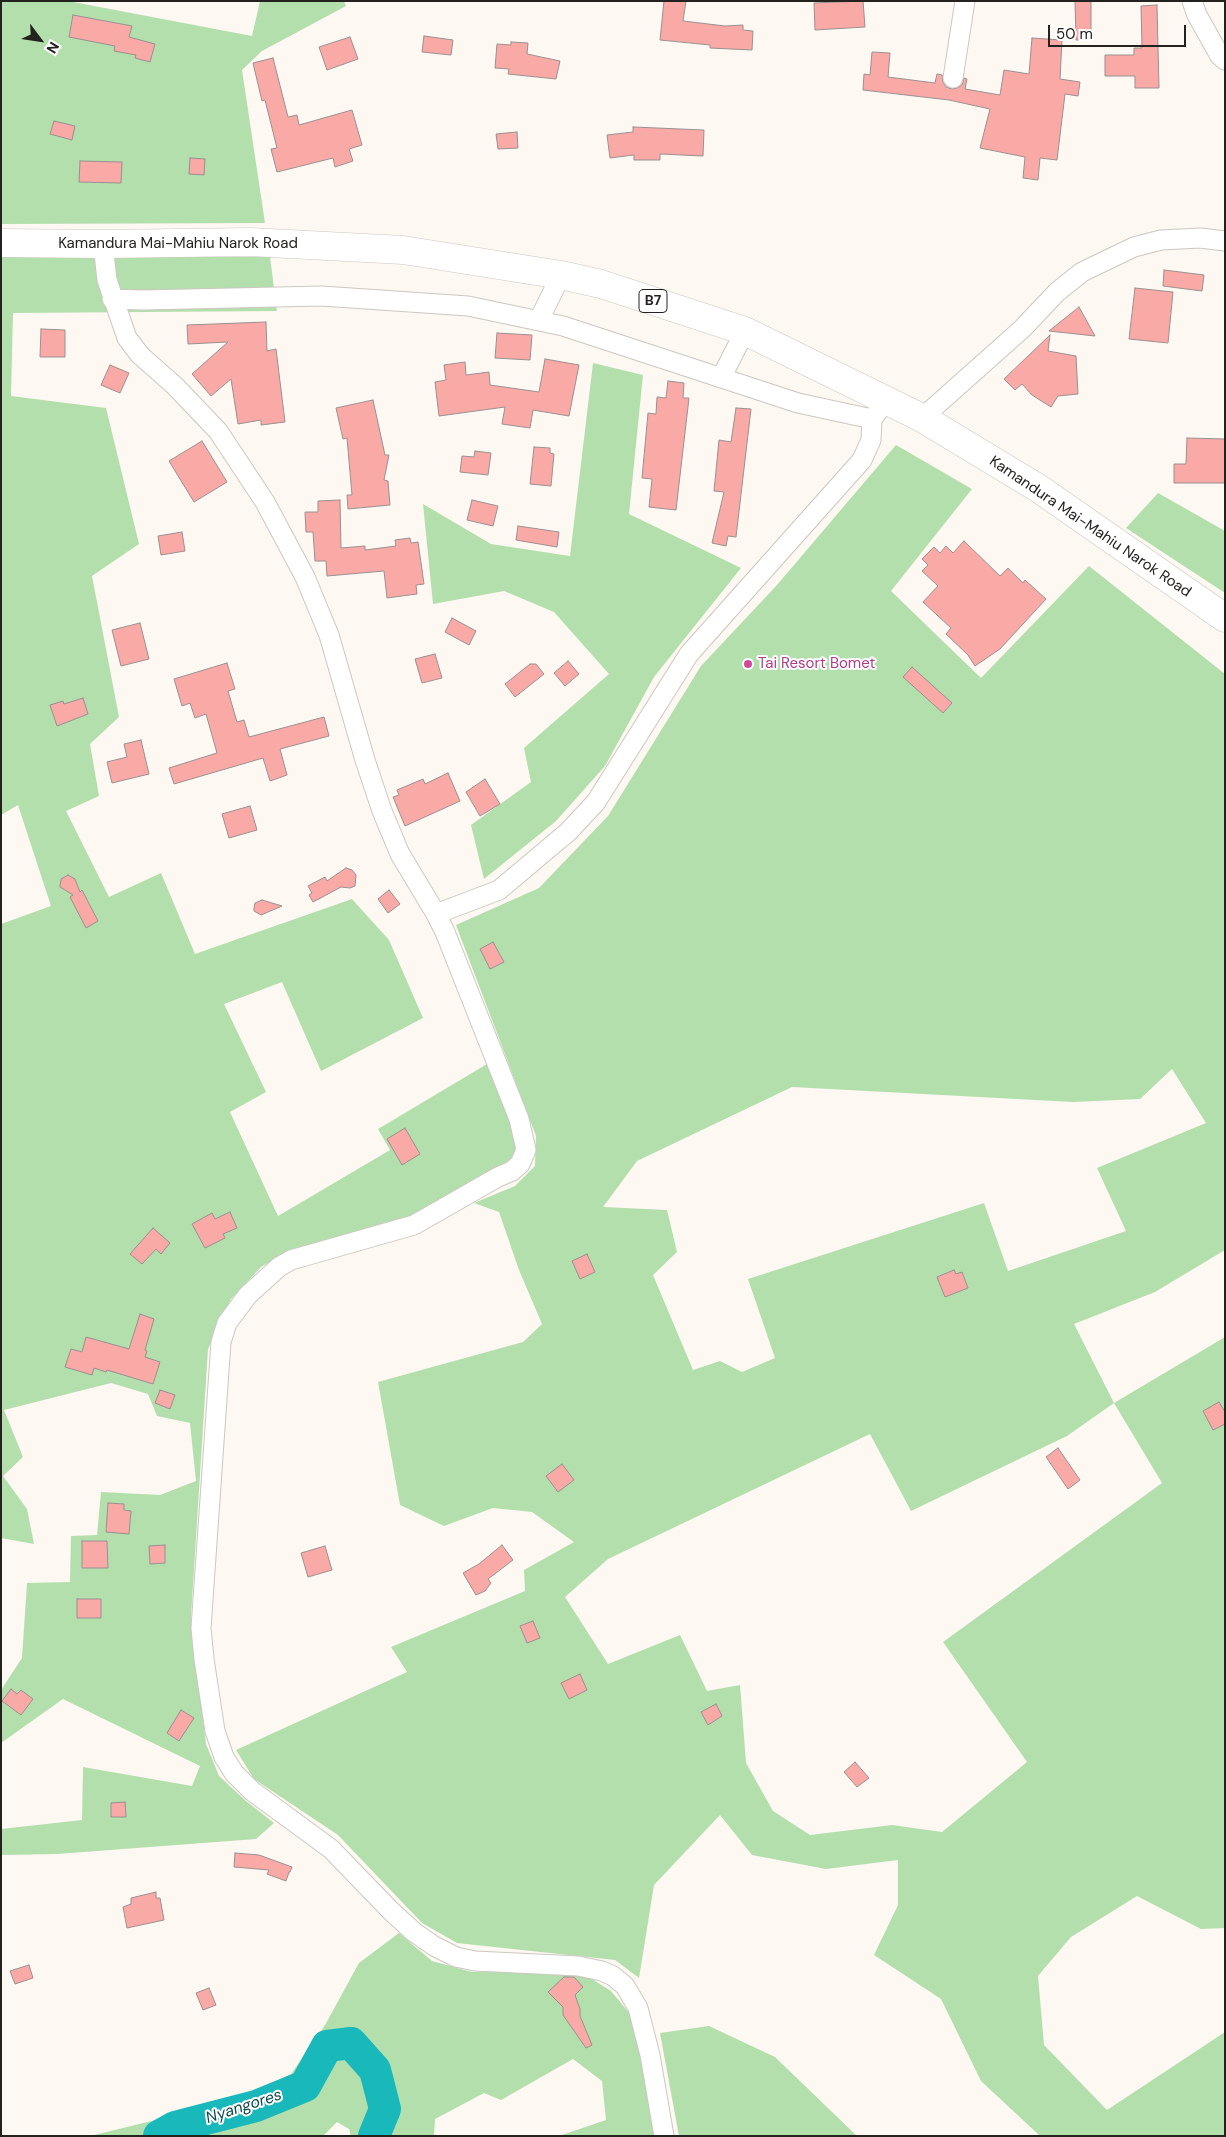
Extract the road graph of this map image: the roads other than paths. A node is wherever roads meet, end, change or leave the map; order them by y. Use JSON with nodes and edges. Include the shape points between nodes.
{"nodes":[{"id":1,"x":966,"y":1,"type":"edge"},
{"id":2,"x":1192,"y":1,"type":"edge"},
{"id":3,"x":1225,"y":60,"type":"edge"},
{"id":4,"x":953,"y":78,"type":"dead end"},
{"id":5,"x":1225,"y":241,"type":"edge"},
{"id":6,"x":1,"y":244,"type":"edge"},
{"id":7,"x":103,"y":244,"type":"junction"},
{"id":8,"x":561,"y":275,"type":"junction"},
{"id":9,"x":112,"y":299,"type":"junction"},
{"id":10,"x":540,"y":320,"type":"junction"},
{"id":11,"x":745,"y":331,"type":"junction"},
{"id":12,"x":721,"y":378,"type":"junction"},
{"id":13,"x":879,"y":410,"type":"junction"},
{"id":14,"x":922,"y":418,"type":"junction"},
{"id":15,"x":1225,"y":618,"type":"edge"},
{"id":16,"x":436,"y":914,"type":"junction"},
{"id":17,"x":664,"y":2136,"type":"edge"}],
"edges":[{"from":1,"to":4,"type":"street"},
{"from":2,"to":3,"type":"street"},
{"from":5,"to":14,"type":"street","via":[[1200,238],[1161,240],[1134,247],[1082,272]]},
{"from":6,"to":7,"type":"highway","name":"Kamandura Mai-Mahiu Narok Road","number":"B7"},
{"from":7,"to":8,"type":"highway","name":"Kamandura Mai-Mahiu Narok Road","number":"B7","via":[[251,242],[403,250]]},
{"from":7,"to":9,"type":"street"},
{"from":8,"to":10,"type":"street"},
{"from":8,"to":11,"type":"highway","name":"Kamandura Mai-Mahiu Narok Road","number":"B7","via":[[601,284]]},
{"from":9,"to":10,"type":"street","via":[[322,296],[468,306]]},
{"from":9,"to":16,"type":"street","via":[[127,338],[140,355],[218,431],[266,502],[305,577],[329,635],[382,811],[400,854]]},
{"from":10,"to":12,"type":"street"},
{"from":11,"to":12,"type":"street"},
{"from":11,"to":13,"type":"highway","name":"Kamandura Mai-Mahiu Narok Road","number":"B7"},
{"from":12,"to":13,"type":"street","via":[[798,403]]},
{"from":13,"to":14,"type":"highway","name":"Kamandura Mai-Mahiu Narok Road","number":"B7"},
{"from":13,"to":16,"type":"street","via":[[862,460],[689,654],[596,802],[568,832],[499,890]]},
{"from":14,"to":15,"type":"highway","name":"Kamandura Mai-Mahiu Narok Road","number":"B7","via":[[1038,488]]},
{"from":16,"to":17,"type":"street","via":[[519,1119],[526,1150],[520,1164],[512,1171],[414,1226],[291,1260],[248,1295],[227,1323],[221,1342],[218,1375],[200,1628],[216,1730],[224,1757],[252,1791],[331,1849],[397,1916],[434,1946],[456,1957],[475,1961],[578,1966],[602,1971],[625,1986],[638,2008]]}]}
